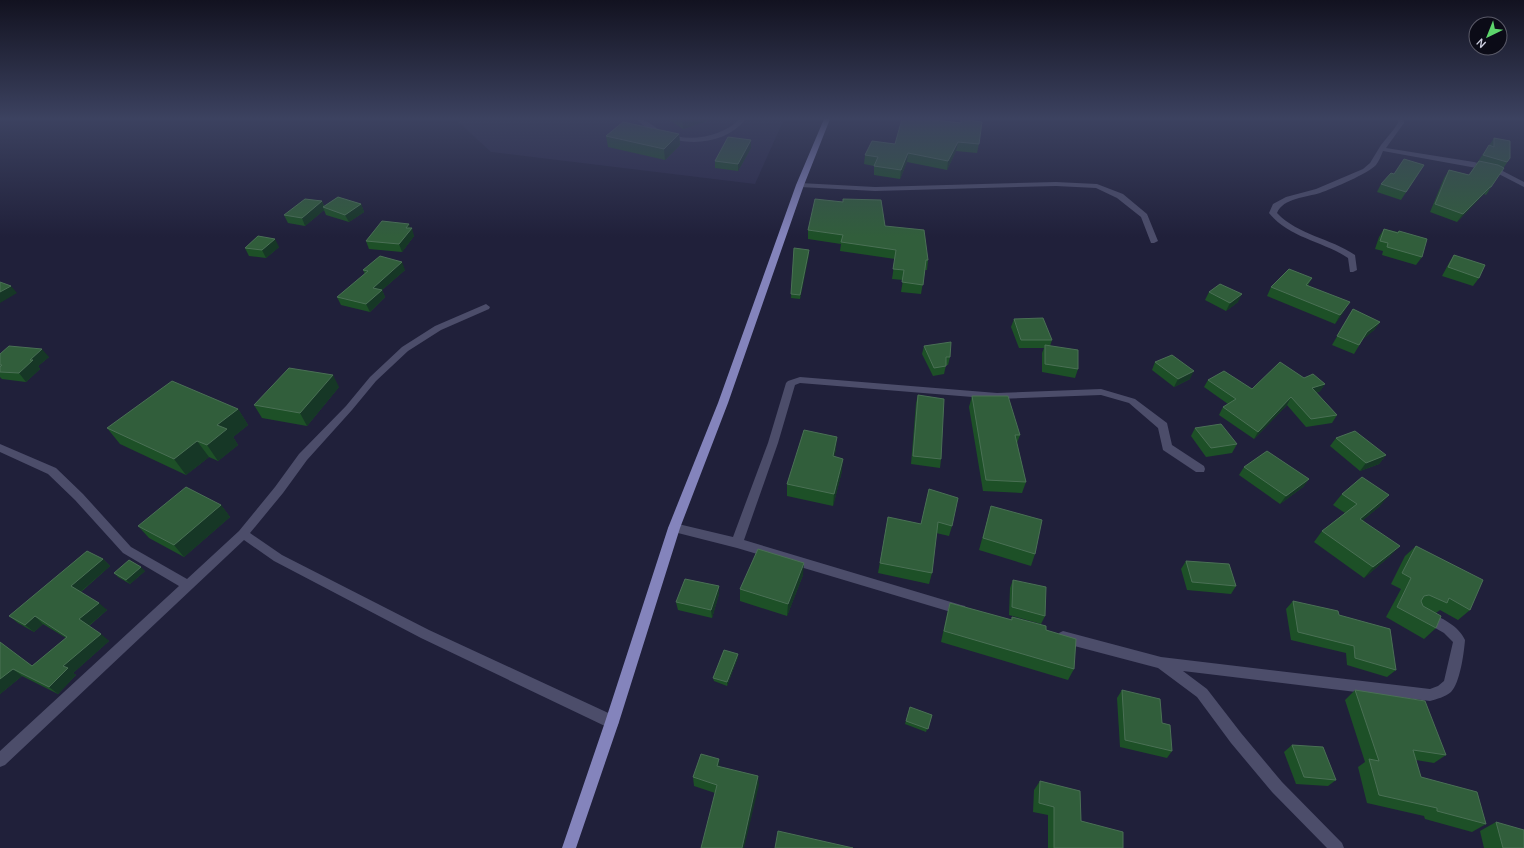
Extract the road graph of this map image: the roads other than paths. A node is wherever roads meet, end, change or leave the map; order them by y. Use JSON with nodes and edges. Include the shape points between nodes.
{"nodes":[{"id":1,"x":811,"y":159,"type":"edge"},
{"id":2,"x":1376,"y":159,"type":"edge"},
{"id":3,"x":1441,"y":159,"type":"edge"},
{"id":4,"x":800,"y":185,"type":"junction"},
{"id":5,"x":1524,"y":185,"type":"edge"},
{"id":6,"x":1154,"y":241,"type":"dead end"},
{"id":7,"x":1352,"y":270,"type":"dead end"},
{"id":8,"x":486,"y":307,"type":"dead end"},
{"id":9,"x":0,"y":448,"type":"edge"},
{"id":10,"x":1200,"y":469,"type":"dead end"},
{"id":11,"x":674,"y":528,"type":"junction"},
{"id":12,"x":243,"y":534,"type":"junction"},
{"id":13,"x":737,"y":543,"type":"junction"},
{"id":14,"x":188,"y":585,"type":"junction"},
{"id":15,"x":972,"y":612,"type":"edge"},
{"id":16,"x":1417,"y":612,"type":"edge"},
{"id":17,"x":1055,"y":635,"type":"edge"},
{"id":18,"x":1161,"y":663,"type":"junction"},
{"id":19,"x":612,"y":722,"type":"junction"},
{"id":20,"x":0,"y":760,"type":"edge"},
{"id":21,"x":568,"y":848,"type":"edge"},
{"id":22,"x":1337,"y":848,"type":"edge"}],
"edges":[{"from":1,"to":4,"type":"main road"},
{"from":2,"to":7,"type":"street","via":[[1365,170],[1319,191],[1290,199],[1276,206],[1273,213],[1288,228],[1342,248],[1352,256]]},
{"from":3,"to":5,"type":"street","via":[[1495,169]]},
{"from":4,"to":6,"type":"street","via":[[875,189],[1056,184],[1097,186],[1120,196],[1144,216]]},
{"from":4,"to":11,"type":"main road","via":[[723,403]]},
{"from":8,"to":12,"type":"street","via":[[438,328],[405,349],[373,379],[303,457]]},
{"from":9,"to":14,"type":"street","via":[[52,471],[127,550]]},
{"from":10,"to":13,"type":"street","via":[[1166,447],[1163,426],[1132,401],[1101,392],[997,396],[800,380],[791,383],[773,443]]},
{"from":11,"to":13,"type":"street"},
{"from":11,"to":19,"type":"main road"},
{"from":12,"to":14,"type":"street"},
{"from":12,"to":19,"type":"street","via":[[278,558],[425,634]]},
{"from":13,"to":15,"type":"street"},
{"from":14,"to":20,"type":"street"},
{"from":16,"to":18,"type":"street","via":[[1448,629],[1459,640],[1459,649],[1448,686],[1430,695]]},
{"from":17,"to":18,"type":"street"},
{"from":18,"to":22,"type":"street","via":[[1202,693],[1277,787]]},
{"from":19,"to":21,"type":"main road"}]}
